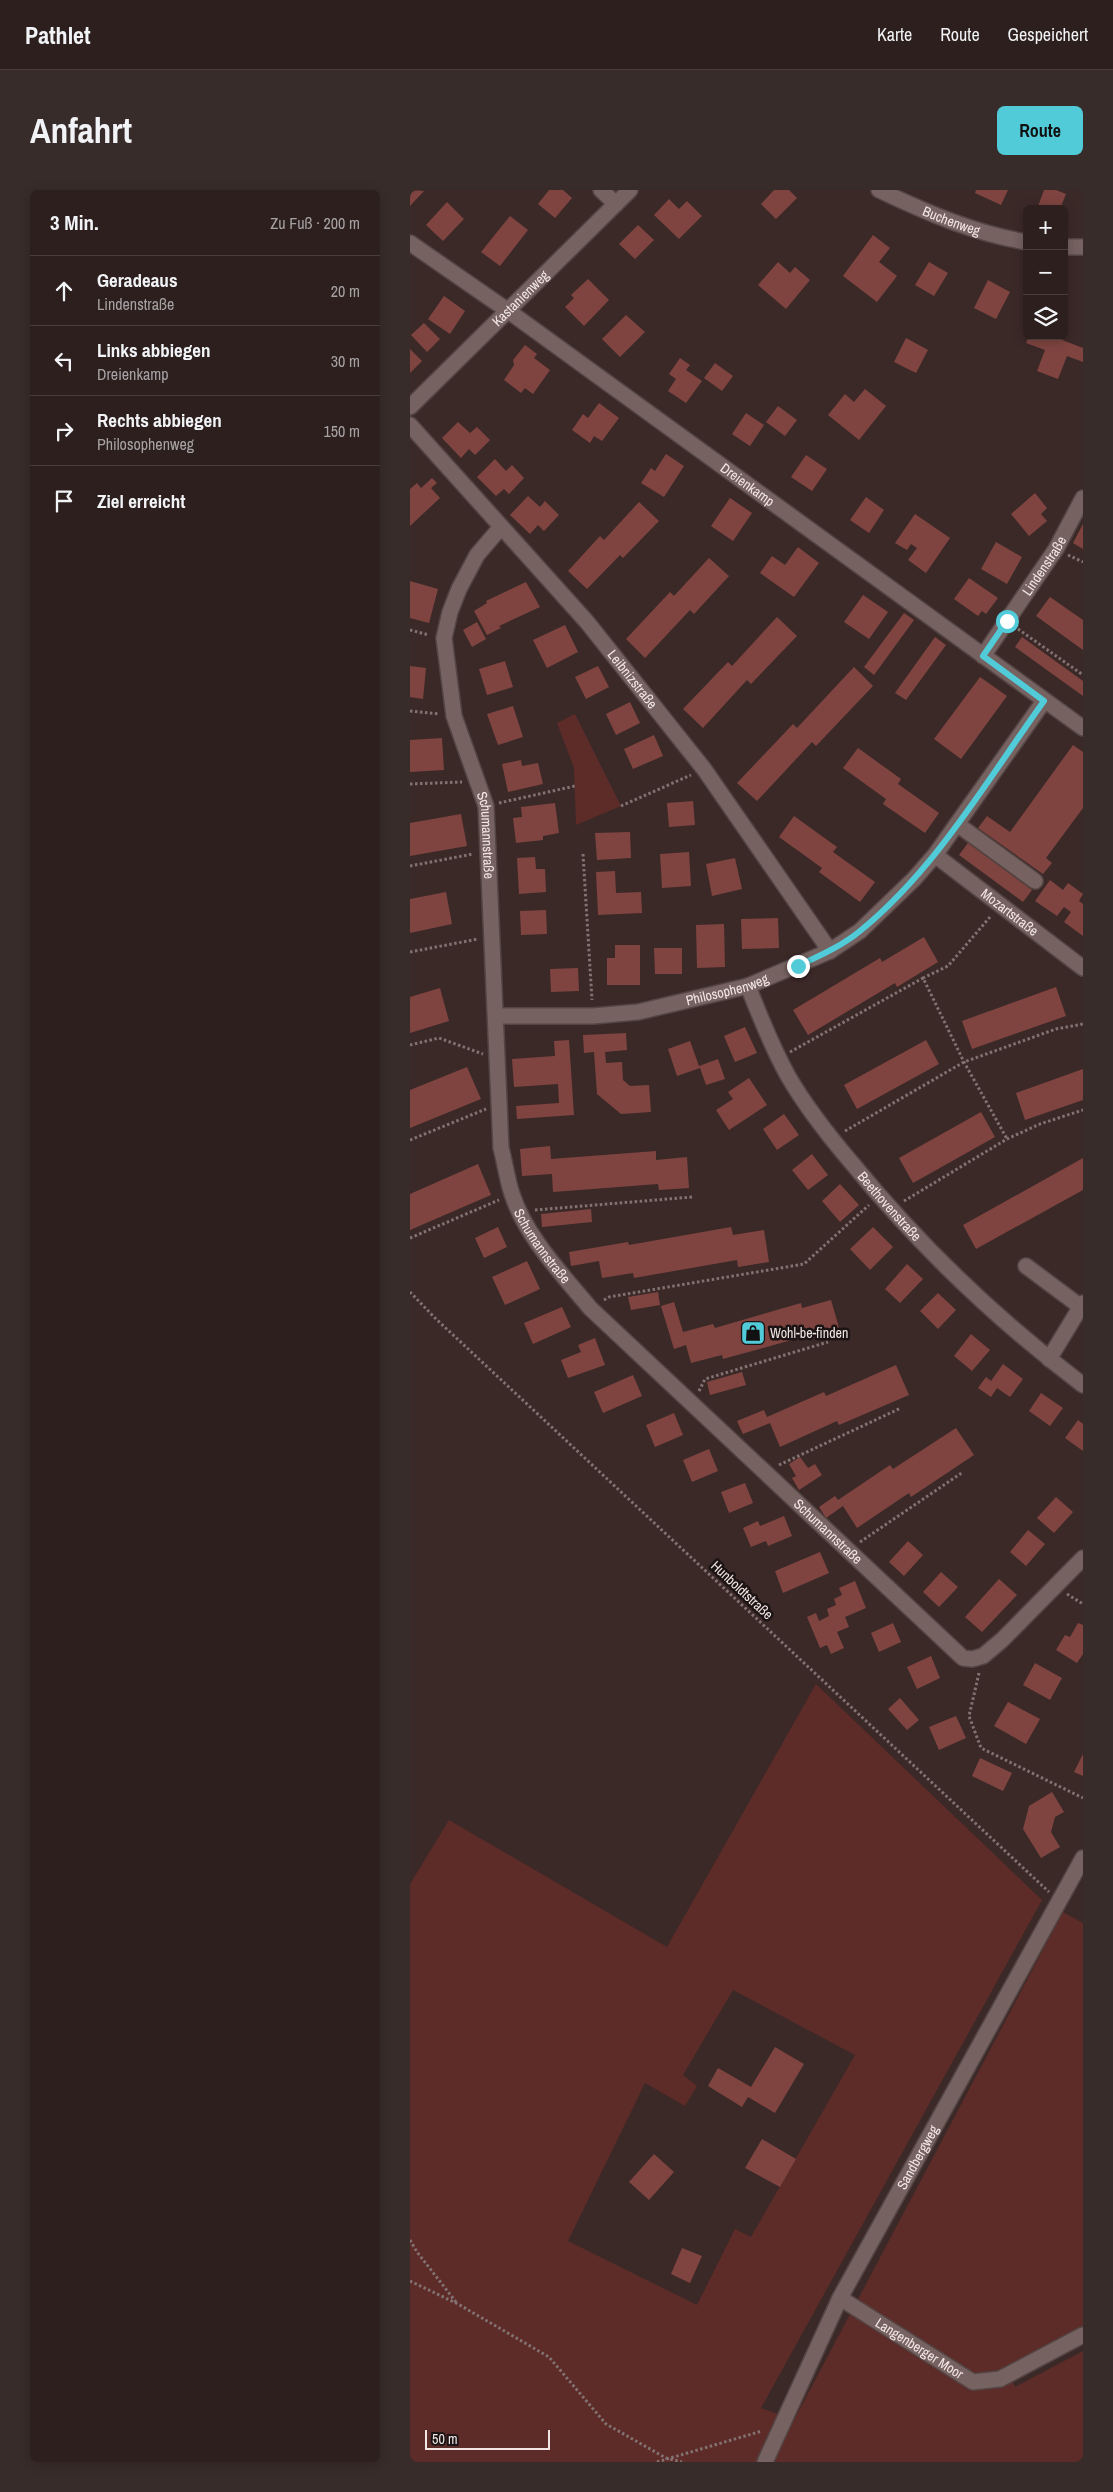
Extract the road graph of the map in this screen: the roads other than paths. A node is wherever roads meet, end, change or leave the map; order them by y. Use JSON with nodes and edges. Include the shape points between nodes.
{"nodes":[{"id":1,"x":601,"y":190,"type":"edge"},
{"id":2,"x":630,"y":190,"type":"edge"},
{"id":3,"x":879,"y":190,"type":"edge"},
{"id":4,"x":904,"y":195,"type":"edge"},
{"id":5,"x":616,"y":204,"type":"junction"},
{"id":6,"x":1023,"y":241,"type":"edge"},
{"id":7,"x":410,"y":244,"type":"edge"},
{"id":8,"x":1068,"y":247,"type":"edge"},
{"id":9,"x":1083,"y":247,"type":"edge"},
{"id":10,"x":507,"y":310,"type":"junction"},
{"id":11,"x":410,"y":408,"type":"edge"},
{"id":12,"x":410,"y":425,"type":"edge"},
{"id":13,"x":1083,"y":498,"type":"edge"},
{"id":14,"x":501,"y":527,"type":"junction"},
{"id":15,"x":983,"y":656,"type":"junction"},
{"id":16,"x":1044,"y":701,"type":"junction"},
{"id":17,"x":1083,"y":728,"type":"edge"},
{"id":18,"x":957,"y":824,"type":"junction"},
{"id":19,"x":935,"y":855,"type":"junction"},
{"id":20,"x":1035,"y":881,"type":"dead end"},
{"id":21,"x":830,"y":951,"type":"junction"},
{"id":22,"x":1083,"y":968,"type":"edge"},
{"id":23,"x":748,"y":986,"type":"junction"},
{"id":24,"x":496,"y":1016,"type":"junction"},
{"id":25,"x":1026,"y":1266,"type":"dead end"},
{"id":26,"x":1082,"y":1305,"type":"edge"},
{"id":27,"x":1049,"y":1359,"type":"junction"},
{"id":28,"x":1083,"y":1384,"type":"edge"},
{"id":29,"x":1083,"y":1558,"type":"edge"},
{"id":30,"x":1083,"y":1858,"type":"edge"},
{"id":31,"x":840,"y":2298,"type":"junction"},
{"id":32,"x":1083,"y":2336,"type":"edge"},
{"id":33,"x":765,"y":2462,"type":"edge"}],
"edges":[{"from":1,"to":5,"type":"street"},
{"from":2,"to":5,"type":"street","name":"Kastanienweg"},
{"from":3,"to":4,"type":"street","name":"Buchenweg"},
{"from":4,"to":6,"type":"street","name":"Buchenweg","via":[[1006,239]]},
{"from":5,"to":10,"type":"street","name":"Kastanienweg"},
{"from":7,"to":10,"type":"street","name":"Dreienkamp"},
{"from":8,"to":9,"type":"street"},
{"from":10,"to":11,"type":"street","name":"Kastanienweg"},
{"from":10,"to":15,"type":"street","name":"Dreienkamp"},
{"from":12,"to":14,"type":"street","name":"Leibnizstraße"},
{"from":13,"to":15,"type":"street","name":"Lindenstraße","via":[[1056,549]]},
{"from":14,"to":21,"type":"street","name":"Leibnizstraße","via":[[587,622],[704,769]]},
{"from":14,"to":24,"type":"street","name":"Schumannstraße","via":[[477,555],[459,589],[444,638],[454,716],[486,806]]},
{"from":15,"to":16,"type":"street","name":"Dreienkamp"},
{"from":16,"to":17,"type":"street","name":"Dreienkamp"},
{"from":16,"to":18,"type":"street","name":"Philosophenweg"},
{"from":18,"to":19,"type":"street","name":"Philosophenweg"},
{"from":18,"to":20,"type":"street"},
{"from":19,"to":21,"type":"street","name":"Philosophenweg","via":[[860,931]]},
{"from":19,"to":22,"type":"street","name":"Mozartstraße"},
{"from":21,"to":23,"type":"street","name":"Philosophenweg"},
{"from":23,"to":24,"type":"street","name":"Philosophenweg","via":[[638,1012],[593,1016]]},
{"from":23,"to":27,"type":"street","name":"Beethovenstraße","via":[[768,1038],[789,1078],[831,1139],[889,1210],[933,1256]]},
{"from":24,"to":29,"type":"street","name":"Schumannstraße","via":[[501,1148],[512,1195],[528,1227],[555,1266],[590,1308],[955,1652],[972,1660],[982,1656],[1032,1611]]},
{"from":25,"to":26,"type":"street"},
{"from":26,"to":27,"type":"street"},
{"from":27,"to":28,"type":"street","name":"Beethovenstraße"},
{"from":30,"to":31,"type":"street","name":"Sandbergweg"},
{"from":31,"to":32,"type":"street","name":"Langenberger Moor","via":[[973,2382],[1000,2379]]},
{"from":31,"to":33,"type":"street","name":"Sandbergweg"}]}
